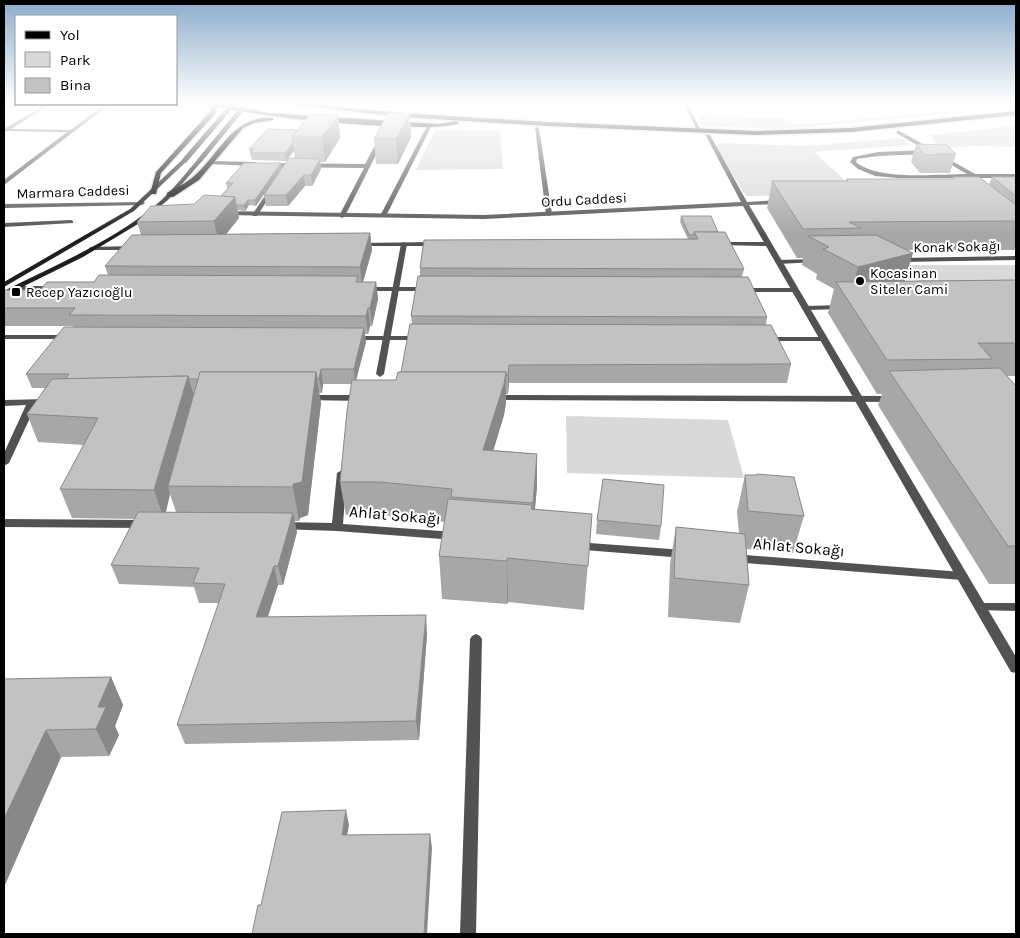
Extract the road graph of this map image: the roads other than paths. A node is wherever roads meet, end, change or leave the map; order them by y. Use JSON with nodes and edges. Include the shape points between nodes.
{"nodes":[{"id":1,"x":49,"y":148,"type":"edge"},
{"id":2,"x":181,"y":148,"type":"edge"},
{"id":3,"x":195,"y":148,"type":"edge"},
{"id":4,"x":210,"y":148,"type":"edge"},
{"id":5,"x":223,"y":148,"type":"edge"},
{"id":6,"x":376,"y":148,"type":"edge"},
{"id":7,"x":419,"y":148,"type":"edge"},
{"id":8,"x":540,"y":148,"type":"edge"},
{"id":9,"x":712,"y":148,"type":"edge"},
{"id":10,"x":926,"y":148,"type":"edge"},
{"id":11,"x":934,"y":152,"type":"junction"},
{"id":12,"x":294,"y":157,"type":"edge"},
{"id":13,"x":210,"y":163,"type":"junction"},
{"id":14,"x":288,"y":165,"type":"junction"},
{"id":15,"x":366,"y":166,"type":"junction"},
{"id":16,"x":282,"y":174,"type":"edge"},
{"id":17,"x":974,"y":176,"type":"junction"},
{"id":18,"x":1016,"y":176,"type":"edge"},
{"id":19,"x":277,"y":182,"type":"edge"},
{"id":20,"x":4,"y":183,"type":"edge"},
{"id":21,"x":980,"y":184,"type":"edge"},
{"id":22,"x":153,"y":192,"type":"junction"},
{"id":23,"x":170,"y":195,"type":"junction"},
{"id":24,"x":783,"y":202,"type":"edge"},
{"id":25,"x":142,"y":203,"type":"junction"},
{"id":26,"x":744,"y":203,"type":"junction"},
{"id":27,"x":4,"y":206,"type":"edge"},
{"id":28,"x":154,"y":209,"type":"junction"},
{"id":29,"x":163,"y":210,"type":"edge"},
{"id":30,"x":218,"y":213,"type":"edge"},
{"id":31,"x":549,"y":214,"type":"junction"},
{"id":32,"x":255,"y":215,"type":"junction"},
{"id":33,"x":342,"y":216,"type":"junction"},
{"id":34,"x":383,"y":216,"type":"junction"},
{"id":35,"x":71,"y":222,"type":"dead end"},
{"id":36,"x":7,"y":225,"type":"edge"},
{"id":37,"x":4,"y":230,"type":"edge"},
{"id":38,"x":404,"y":244,"type":"junction"},
{"id":39,"x":443,"y":244,"type":"edge"},
{"id":40,"x":708,"y":244,"type":"edge"},
{"id":41,"x":767,"y":244,"type":"junction"},
{"id":42,"x":355,"y":245,"type":"edge"},
{"id":43,"x":140,"y":248,"type":"edge"},
{"id":44,"x":91,"y":249,"type":"junction"},
{"id":45,"x":1016,"y":258,"type":"edge"},
{"id":46,"x":887,"y":260,"type":"edge"},
{"id":47,"x":828,"y":261,"type":"edge"},
{"id":48,"x":778,"y":262,"type":"junction"},
{"id":49,"x":4,"y":285,"type":"edge"},
{"id":50,"x":15,"y":288,"type":"junction"},
{"id":51,"x":64,"y":288,"type":"edge"},
{"id":52,"x":356,"y":289,"type":"edge"},
{"id":53,"x":395,"y":289,"type":"junction"},
{"id":54,"x":435,"y":289,"type":"edge"},
{"id":55,"x":734,"y":290,"type":"edge"},
{"id":56,"x":794,"y":290,"type":"junction"},
{"id":57,"x":4,"y":294,"type":"edge"},
{"id":58,"x":853,"y":307,"type":"edge"},
{"id":59,"x":805,"y":308,"type":"junction"},
{"id":60,"x":4,"y":337,"type":"edge"},
{"id":61,"x":82,"y":337,"type":"edge"},
{"id":62,"x":347,"y":338,"type":"edge"},
{"id":63,"x":386,"y":338,"type":"junction"},
{"id":64,"x":426,"y":338,"type":"edge"},
{"id":65,"x":754,"y":339,"type":"edge"},
{"id":66,"x":823,"y":339,"type":"junction"},
{"id":67,"x":380,"y":374,"type":"dead end"},
{"id":68,"x":300,"y":398,"type":"edge"},
{"id":69,"x":369,"y":398,"type":"edge"},
{"id":70,"x":479,"y":398,"type":"edge"},
{"id":71,"x":906,"y":398,"type":"edge"},
{"id":72,"x":858,"y":399,"type":"junction"},
{"id":73,"x":61,"y":402,"type":"edge"},
{"id":74,"x":4,"y":403,"type":"edge"},
{"id":75,"x":32,"y":403,"type":"junction"},
{"id":76,"x":4,"y":463,"type":"edge"},
{"id":77,"x":343,"y":467,"type":"edge"},
{"id":78,"x":4,"y":523,"type":"edge"},
{"id":79,"x":161,"y":524,"type":"edge"},
{"id":80,"x":268,"y":526,"type":"edge"},
{"id":81,"x":337,"y":527,"type":"junction"},
{"id":82,"x":466,"y":537,"type":"edge"},
{"id":83,"x":565,"y":545,"type":"edge"},
{"id":84,"x":694,"y":555,"type":"edge"},
{"id":85,"x":724,"y":557,"type":"edge"},
{"id":86,"x":962,"y":576,"type":"junction"},
{"id":87,"x":981,"y":607,"type":"junction"},
{"id":88,"x":1016,"y":608,"type":"edge"},
{"id":89,"x":476,"y":639,"type":"dead end"},
{"id":90,"x":1016,"y":668,"type":"edge"},
{"id":91,"x":468,"y":934,"type":"edge"}],
"edges":[{"from":1,"to":20,"type":"street"},
{"from":2,"to":22,"type":"main road","via":[[158,173]]},
{"from":3,"to":22,"type":"main road","bridge":true},
{"from":4,"to":23,"type":"main road","bridge":true},
{"from":5,"to":13,"type":"main road"},
{"from":6,"to":15,"type":"street"},
{"from":7,"to":34,"type":"street"},
{"from":8,"to":31,"type":"street"},
{"from":9,"to":26,"type":"street"},
{"from":10,"to":11,"type":"street"},
{"from":11,"to":17,"type":"street"},
{"from":11,"to":17,"type":"street","via":[[878,154],[855,158],[853,162],[875,174]]},
{"from":12,"to":14,"type":"street"},
{"from":13,"to":14,"type":"street"},
{"from":13,"to":23,"type":"main road","via":[[196,178]]},
{"from":14,"to":15,"type":"street"},
{"from":14,"to":16,"type":"street"},
{"from":15,"to":33,"type":"street"},
{"from":17,"to":18,"type":"street"},
{"from":17,"to":21,"type":"street"},
{"from":19,"to":32,"type":"street"},
{"from":22,"to":25,"type":"main road"},
{"from":23,"to":28,"type":"main road"},
{"from":24,"to":26,"type":"street","name":"Ordu Caddesi"},
{"from":25,"to":27,"type":"street","name":"Marmara Caddesi"},
{"from":25,"to":49,"type":"main road"},
{"from":26,"to":31,"type":"street","name":"Ordu Caddesi"},
{"from":26,"to":41,"type":"street"},
{"from":28,"to":29,"type":"street"},
{"from":28,"to":44,"type":"main road"},
{"from":30,"to":32,"type":"street","name":"Ordu Caddesi"},
{"from":31,"to":34,"type":"street","name":"Ordu Caddesi"},
{"from":32,"to":33,"type":"street","name":"Ordu Caddesi"},
{"from":33,"to":34,"type":"street","name":"Ordu Caddesi"},
{"from":35,"to":36,"type":"street"},
{"from":36,"to":37,"type":"street"},
{"from":38,"to":39,"type":"street"},
{"from":38,"to":42,"type":"street"},
{"from":38,"to":53,"type":"street"},
{"from":40,"to":41,"type":"street"},
{"from":41,"to":48,"type":"street"},
{"from":43,"to":44,"type":"street"},
{"from":44,"to":50,"type":"main road"},
{"from":45,"to":46,"type":"street","name":"Konak Sokağı"},
{"from":47,"to":48,"type":"street"},
{"from":48,"to":56,"type":"street"},
{"from":50,"to":51,"type":"street"},
{"from":50,"to":57,"type":"main road"},
{"from":52,"to":53,"type":"street"},
{"from":53,"to":54,"type":"street"},
{"from":53,"to":63,"type":"street"},
{"from":55,"to":56,"type":"street"},
{"from":56,"to":59,"type":"street"},
{"from":58,"to":59,"type":"street"},
{"from":59,"to":66,"type":"street"},
{"from":60,"to":61,"type":"street"},
{"from":62,"to":63,"type":"street"},
{"from":63,"to":64,"type":"street"},
{"from":63,"to":67,"type":"street"},
{"from":65,"to":66,"type":"street"},
{"from":66,"to":72,"type":"street"},
{"from":68,"to":69,"type":"street","via":[[349,403]]},
{"from":70,"to":72,"type":"street"},
{"from":71,"to":72,"type":"street"},
{"from":72,"to":86,"type":"street"},
{"from":73,"to":75,"type":"street"},
{"from":74,"to":75,"type":"street"},
{"from":75,"to":76,"type":"street"},
{"from":77,"to":81,"type":"street"},
{"from":78,"to":79,"type":"street"},
{"from":80,"to":81,"type":"street","name":"Ahlat Sokağı"},
{"from":81,"to":82,"type":"street","name":"Ahlat Sokağı"},
{"from":83,"to":84,"type":"street"},
{"from":85,"to":86,"type":"street","name":"Ahlat Sokağı"},
{"from":86,"to":87,"type":"street"},
{"from":87,"to":88,"type":"street"},
{"from":87,"to":90,"type":"street"},
{"from":89,"to":91,"type":"street"}]}
